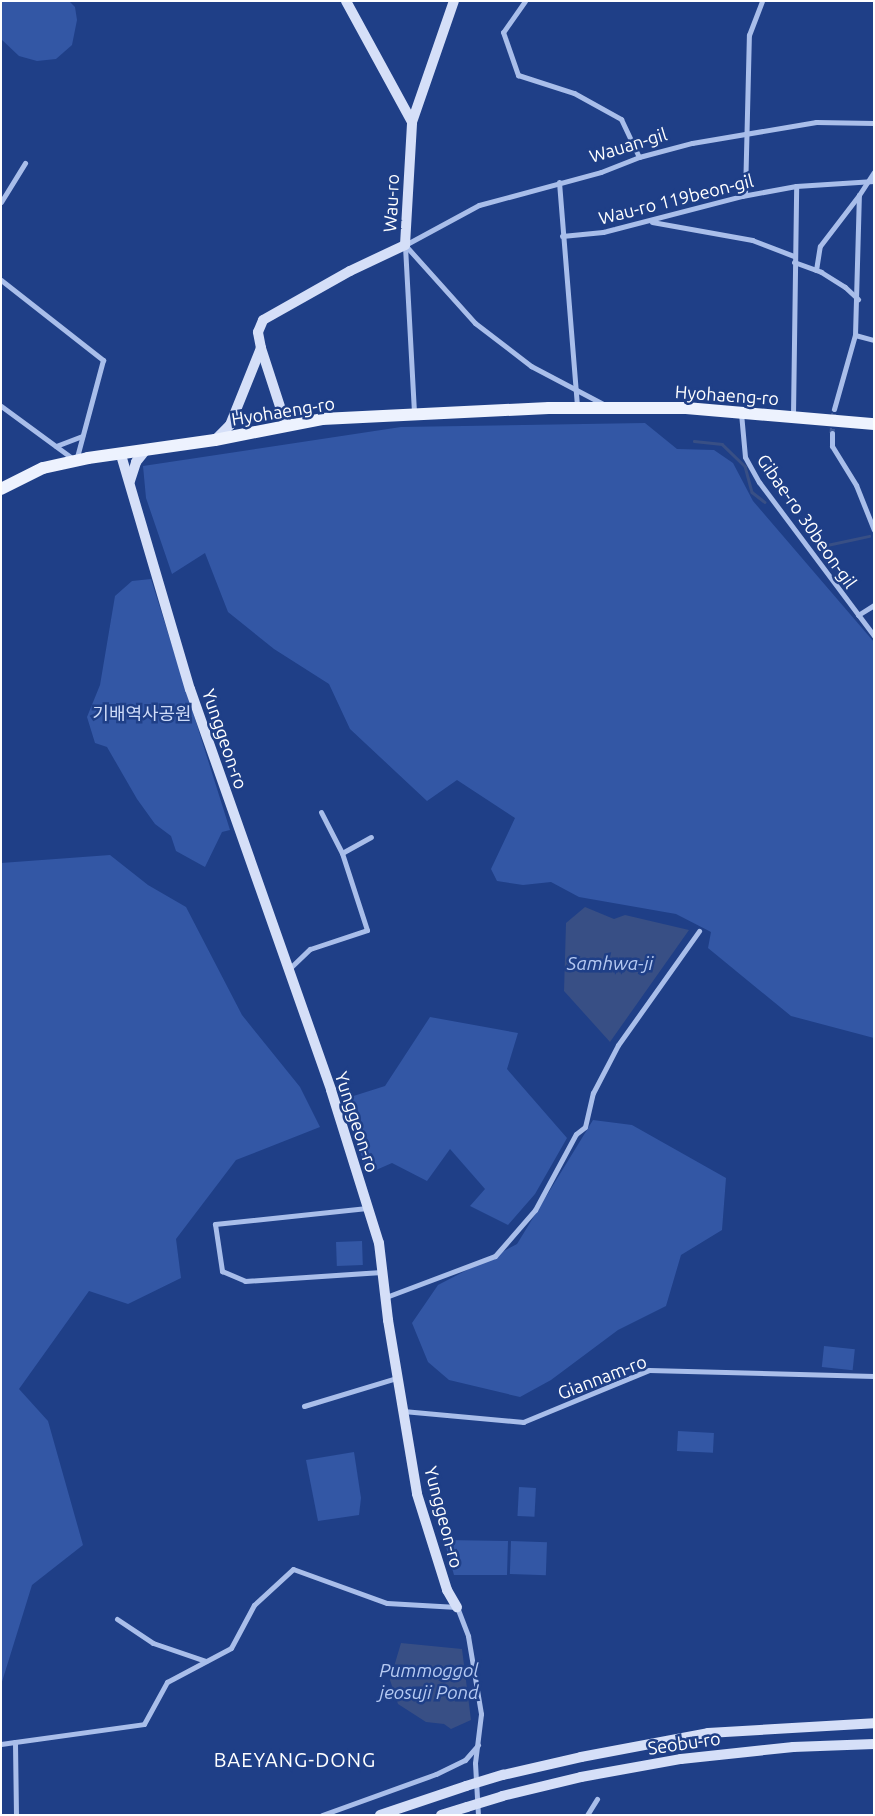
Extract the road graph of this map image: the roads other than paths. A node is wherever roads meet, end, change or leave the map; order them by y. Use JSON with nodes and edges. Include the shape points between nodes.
{"nodes":[{"id":1,"x":346,"y":1,"type":"edge"},
{"id":2,"x":454,"y":1,"type":"edge"},
{"id":3,"x":525,"y":1,"type":"edge"},
{"id":4,"x":762,"y":1,"type":"edge"},
{"id":5,"x":412,"y":122,"type":"junction"},
{"id":6,"x":874,"y":123,"type":"edge"},
{"id":7,"x":744,"y":134,"type":"junction"},
{"id":8,"x":639,"y":157,"type":"junction"},
{"id":9,"x":25,"y":163,"type":"dead end"},
{"id":10,"x":874,"y":172,"type":"edge"},
{"id":11,"x":871,"y":181,"type":"edge"},
{"id":12,"x":558,"y":182,"type":"junction"},
{"id":13,"x":796,"y":186,"type":"junction"},
{"id":14,"x":745,"y":195,"type":"junction"},
{"id":15,"x":859,"y":195,"type":"junction"},
{"id":16,"x":1,"y":202,"type":"edge"},
{"id":17,"x":649,"y":221,"type":"junction"},
{"id":18,"x":562,"y":236,"type":"junction"},
{"id":19,"x":404,"y":245,"type":"junction"},
{"id":20,"x":794,"y":259,"type":"junction"},
{"id":21,"x":816,"y":270,"type":"junction"},
{"id":22,"x":1,"y":280,"type":"edge"},
{"id":23,"x":858,"y":299,"type":"junction"},
{"id":24,"x":855,"y":335,"type":"junction"},
{"id":25,"x":874,"y":340,"type":"edge"},
{"id":26,"x":261,"y":348,"type":"junction"},
{"id":27,"x":576,"y":389,"type":"junction"},
{"id":28,"x":1,"y":406,"type":"edge"},
{"id":29,"x":577,"y":407,"type":"junction"},
{"id":30,"x":611,"y":408,"type":"junction"},
{"id":31,"x":834,"y":409,"type":"tunnel mouth"},
{"id":32,"x":414,"y":413,"type":"junction"},
{"id":33,"x":740,"y":413,"type":"junction"},
{"id":34,"x":793,"y":417,"type":"junction"},
{"id":35,"x":874,"y":424,"type":"edge"},
{"id":36,"x":286,"y":425,"type":"junction"},
{"id":37,"x":832,"y":433,"type":"tunnel mouth"},
{"id":38,"x":82,"y":436,"type":"junction"},
{"id":39,"x":214,"y":440,"type":"junction"},
{"id":40,"x":56,"y":446,"type":"junction"},
{"id":41,"x":145,"y":451,"type":"junction"},
{"id":42,"x":121,"y":455,"type":"junction"},
{"id":43,"x":76,"y":461,"type":"junction"},
{"id":44,"x":130,"y":482,"type":"junction"},
{"id":45,"x":1,"y":489,"type":"edge"},
{"id":46,"x":874,"y":530,"type":"edge"},
{"id":47,"x":874,"y":604,"type":"edge"},
{"id":48,"x":858,"y":615,"type":"junction"},
{"id":49,"x":874,"y":636,"type":"edge"},
{"id":50,"x":320,"y":812,"type":"dead end"},
{"id":51,"x":371,"y":837,"type":"dead end"},
{"id":52,"x":342,"y":853,"type":"junction"},
{"id":53,"x":699,"y":931,"type":"dead end"},
{"id":54,"x":286,"y":971,"type":"junction"},
{"id":55,"x":367,"y":1208,"type":"junction"},
{"id":56,"x":382,"y":1272,"type":"junction"},
{"id":57,"x":385,"y":1297,"type":"junction"},
{"id":58,"x":874,"y":1376,"type":"edge"},
{"id":59,"x":397,"y":1378,"type":"junction"},
{"id":60,"x":304,"y":1406,"type":"dead end"},
{"id":61,"x":403,"y":1411,"type":"junction"},
{"id":62,"x":457,"y":1608,"type":"junction"},
{"id":63,"x":117,"y":1619,"type":"dead end"},
{"id":64,"x":206,"y":1661,"type":"junction"},
{"id":65,"x":874,"y":1723,"type":"edge"},
{"id":66,"x":15,"y":1742,"type":"junction"},
{"id":67,"x":1,"y":1744,"type":"edge"},
{"id":68,"x":874,"y":1744,"type":"edge"},
{"id":69,"x":478,"y":1745,"type":"junction"},
{"id":70,"x":597,"y":1799,"type":"dead end"},
{"id":71,"x":16,"y":1815,"type":"edge"},
{"id":72,"x":322,"y":1815,"type":"edge"},
{"id":73,"x":380,"y":1815,"type":"edge"},
{"id":74,"x":441,"y":1815,"type":"edge"},
{"id":75,"x":478,"y":1815,"type":"edge"},
{"id":76,"x":587,"y":1815,"type":"edge"}],
"edges":[{"from":1,"to":5,"type":"street"},
{"from":2,"to":5,"type":"street","name":"Wau-ro"},
{"from":3,"to":8,"type":"street","via":[[503,32],[518,75],[574,93],[621,119]]},
{"from":4,"to":7,"type":"street","via":[[749,35]]},
{"from":5,"to":19,"type":"street","name":"Wau-ro"},
{"from":6,"to":7,"type":"street","name":"Wauan-gil","via":[[816,122]]},
{"from":7,"to":8,"type":"street","name":"Wauan-gil"},
{"from":7,"to":14,"type":"street"},
{"from":8,"to":12,"type":"street","name":"Wauan-gil","via":[[601,172]]},
{"from":9,"to":16,"type":"street"},
{"from":10,"to":11,"type":"street"},
{"from":11,"to":13,"type":"street","name":"Wau-ro 119beon-gil"},
{"from":11,"to":15,"type":"street"},
{"from":12,"to":18,"type":"street"},
{"from":12,"to":19,"type":"street","name":"Wauan-gil","via":[[479,205]]},
{"from":13,"to":14,"type":"street","name":"Wau-ro 119beon-gil"},
{"from":13,"to":20,"type":"street"},
{"from":14,"to":17,"type":"street","name":"Wau-ro 119beon-gil"},
{"from":15,"to":21,"type":"street","via":[[820,246]]},
{"from":15,"to":23,"type":"street"},
{"from":17,"to":18,"type":"street","name":"Wau-ro 119beon-gil","via":[[603,232]]},
{"from":17,"to":20,"type":"street","via":[[752,240]]},
{"from":18,"to":27,"type":"street"},
{"from":19,"to":26,"type":"street","name":"Wauan-gil","via":[[350,270],[263,320],[258,332]]},
{"from":19,"to":27,"type":"street","via":[[475,323],[531,366]]},
{"from":19,"to":32,"type":"street","name":"Wau-ro"},
{"from":20,"to":21,"type":"street"},
{"from":20,"to":34,"type":"street"},
{"from":21,"to":23,"type":"street"},
{"from":22,"to":38,"type":"street","via":[[104,360]]},
{"from":23,"to":24,"type":"street"},
{"from":24,"to":25,"type":"street"},
{"from":24,"to":31,"type":"street"},
{"from":26,"to":36,"type":"street","name":"Wauan-gil"},
{"from":26,"to":39,"type":"street","via":[[230,425]]},
{"from":27,"to":29,"type":"street"},
{"from":27,"to":30,"type":"street"},
{"from":28,"to":40,"type":"street"},
{"from":29,"to":30,"type":"main road","name":"Hyohaeng-ro"},
{"from":29,"to":32,"type":"main road","name":"Hyohaeng-ro"},
{"from":30,"to":33,"type":"main road","name":"Hyohaeng-ro","via":[[686,408]]},
{"from":32,"to":36,"type":"main road","name":"Hyohaeng-ro"},
{"from":33,"to":34,"type":"main road","name":"Hyohaeng-ro"},
{"from":33,"to":48,"type":"street","name":"Gibae-ro 30beon-gil","via":[[745,457],[758,482]]},
{"from":34,"to":35,"type":"main road","name":"Hyohaeng-ro"},
{"from":36,"to":39,"type":"main road","name":"Hyohaeng-ro"},
{"from":37,"to":46,"type":"street","via":[[832,446],[856,485]]},
{"from":38,"to":40,"type":"street"},
{"from":38,"to":43,"type":"street"},
{"from":39,"to":41,"type":"main road","name":"Hyohaeng-ro"},
{"from":40,"to":43,"type":"street"},
{"from":41,"to":42,"type":"main road","name":"Hyohaeng-ro"},
{"from":41,"to":44,"type":"street","via":[[136,462]]},
{"from":42,"to":43,"type":"main road","name":"Hyohaeng-ro"},
{"from":42,"to":44,"type":"street","name":"Yunggeon-ro"},
{"from":43,"to":45,"type":"main road","name":"Hyohaeng-ro","via":[[43,468]]},
{"from":44,"to":54,"type":"street","name":"Yunggeon-ro","via":[[190,689]]},
{"from":47,"to":48,"type":"street"},
{"from":48,"to":49,"type":"street","name":"Gibae-ro 30beon-gil"},
{"from":50,"to":52,"type":"street"},
{"from":51,"to":52,"type":"street"},
{"from":52,"to":54,"type":"street","via":[[367,930],[310,949]]},
{"from":53,"to":57,"type":"street","via":[[618,1045],[593,1093],[585,1127],[576,1134],[535,1210],[494,1256]]},
{"from":54,"to":55,"type":"street","name":"Yunggeon-ro","via":[[331,1090]]},
{"from":55,"to":56,"type":"street","name":"Yunggeon-ro","via":[[379,1243]]},
{"from":55,"to":56,"type":"street","via":[[215,1224],[222,1271],[245,1281]]},
{"from":56,"to":57,"type":"street","name":"Yunggeon-ro"},
{"from":57,"to":59,"type":"street","name":"Yunggeon-ro"},
{"from":58,"to":61,"type":"street","name":"Giannam-ro","via":[[649,1370],[523,1422]]},
{"from":59,"to":60,"type":"street"},
{"from":59,"to":61,"type":"street","name":"Yunggeon-ro"},
{"from":61,"to":62,"type":"street","name":"Yunggeon-ro","via":[[417,1494],[447,1590]]},
{"from":62,"to":64,"type":"street","via":[[387,1603],[293,1569],[254,1605],[231,1648]]},
{"from":62,"to":69,"type":"street","name":"Yunggeon-ro","via":[[468,1636],[481,1714]]},
{"from":63,"to":64,"type":"street","via":[[154,1643]]},
{"from":64,"to":66,"type":"street","via":[[167,1682],[144,1724]]},
{"from":65,"to":73,"type":"street","name":"Seobu-ro","bridge":true,"via":[[708,1733],[581,1757],[503,1776]]},
{"from":66,"to":67,"type":"street"},
{"from":66,"to":71,"type":"street"},
{"from":68,"to":74,"type":"street","name":"Seobu-ro","bridge":true,"via":[[764,1749],[681,1759],[581,1777]]},
{"from":69,"to":72,"type":"street","via":[[466,1760],[436,1774]]},
{"from":69,"to":75,"type":"street","name":"Yunggeon-ro","via":[[475,1763]]},
{"from":70,"to":76,"type":"street"}]}
